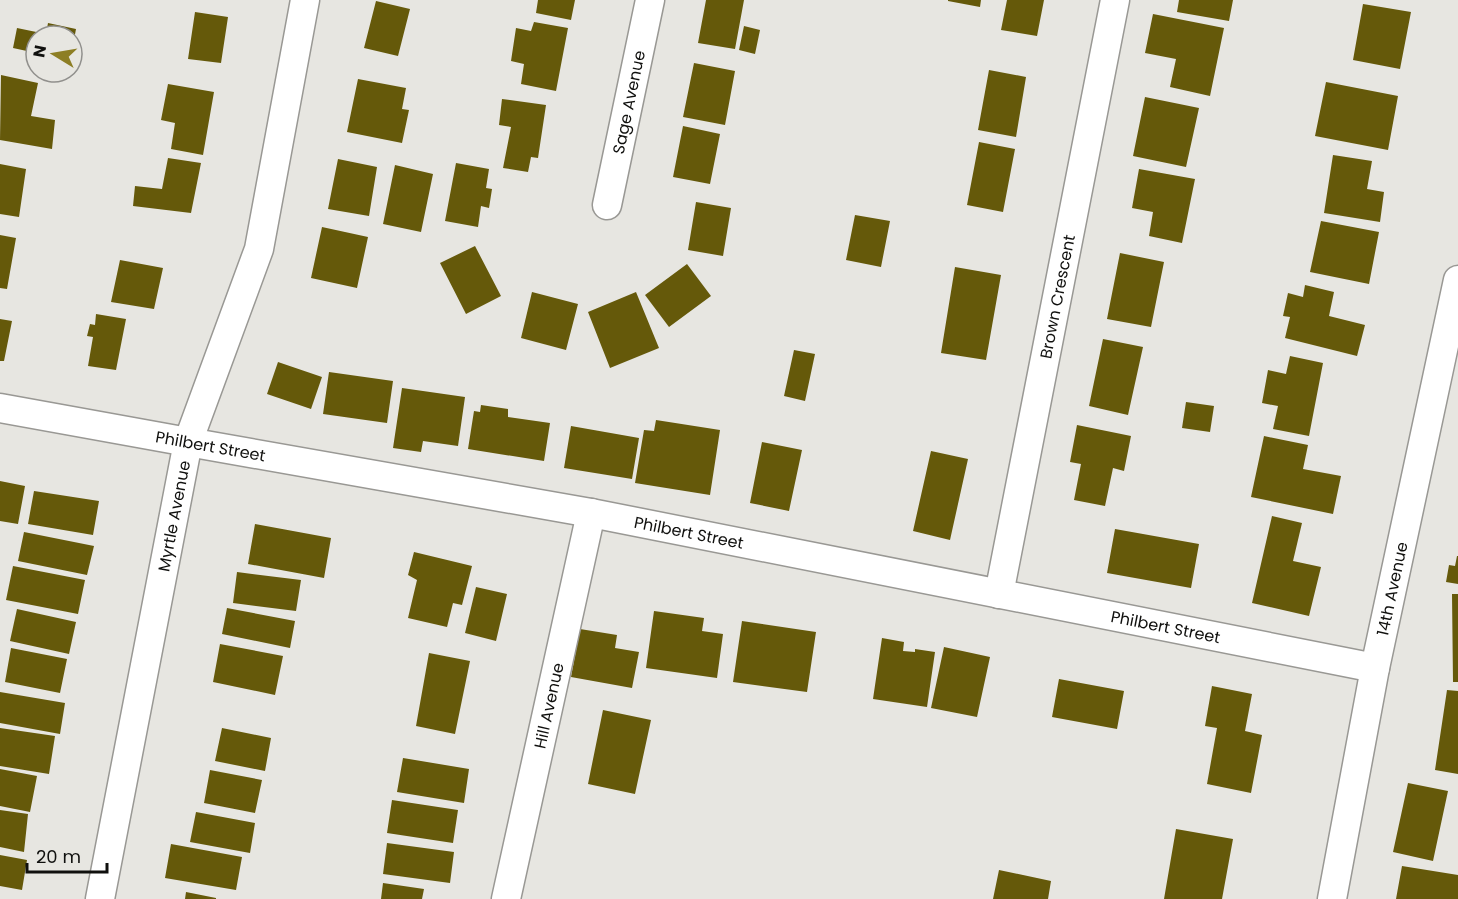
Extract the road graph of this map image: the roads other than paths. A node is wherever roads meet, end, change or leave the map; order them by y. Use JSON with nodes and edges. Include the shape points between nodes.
{"nodes":[{"id":1,"x":305,"y":0,"type":"edge"},
{"id":2,"x":650,"y":0,"type":"edge"},
{"id":3,"x":1115,"y":0,"type":"edge"},
{"id":4,"x":607,"y":205,"type":"dead end"},
{"id":5,"x":1458,"y":280,"type":"edge"},
{"id":6,"x":0,"y":408,"type":"edge"},
{"id":7,"x":188,"y":442,"type":"junction"},
{"id":8,"x":591,"y":513,"type":"junction"},
{"id":9,"x":999,"y":594,"type":"junction"},
{"id":10,"x":1375,"y":668,"type":"junction"},
{"id":11,"x":100,"y":899,"type":"edge"},
{"id":12,"x":506,"y":899,"type":"edge"},
{"id":13,"x":1332,"y":899,"type":"edge"}],
"edges":[{"from":1,"to":7,"type":"street","name":"Myrtle Avenue","via":[[259,249]]},
{"from":2,"to":4,"type":"street","name":"Sage Avenue"},
{"from":3,"to":9,"type":"street","name":"Brown Crescent"},
{"from":5,"to":10,"type":"street","name":"14th Avenue"},
{"from":6,"to":7,"type":"street","name":"Philbert Street"},
{"from":7,"to":8,"type":"street","name":"Philbert Street"},
{"from":7,"to":11,"type":"street","name":"Myrtle Avenue"},
{"from":8,"to":9,"type":"street","name":"Philbert Street"},
{"from":8,"to":12,"type":"street","name":"Hill Avenue"},
{"from":9,"to":10,"type":"street","name":"Philbert Street"},
{"from":10,"to":13,"type":"street","name":"14th Avenue"}]}
